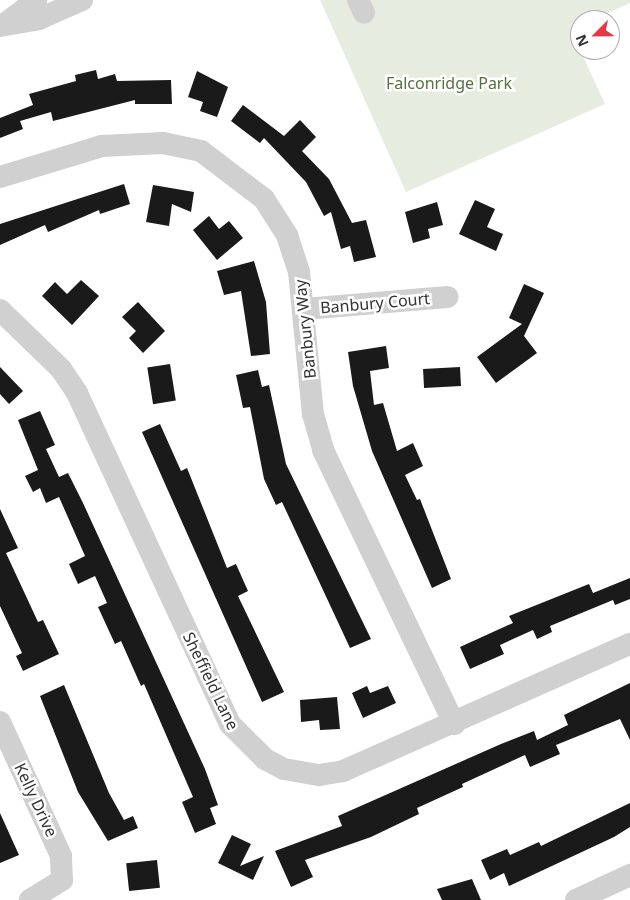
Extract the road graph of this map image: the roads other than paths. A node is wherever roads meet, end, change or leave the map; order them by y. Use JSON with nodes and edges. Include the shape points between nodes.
{"nodes":[{"id":1,"x":36,"y":0,"type":"edge"},
{"id":2,"x":82,"y":0,"type":"edge"},
{"id":3,"x":3,"y":25,"type":"edge"},
{"id":4,"x":0,"y":177,"type":"edge"},
{"id":5,"x":447,"y":297,"type":"dead end"},
{"id":6,"x":304,"y":309,"type":"junction"},
{"id":7,"x":0,"y":310,"type":"edge"},
{"id":8,"x":630,"y":644,"type":"edge"},
{"id":9,"x":0,"y":722,"type":"edge"},
{"id":10,"x":454,"y":724,"type":"junction"},
{"id":11,"x":630,"y":875,"type":"edge"},
{"id":12,"x":30,"y":900,"type":"edge"},
{"id":13,"x":576,"y":900,"type":"edge"}],
"edges":[{"from":1,"to":3,"type":"street"},
{"from":2,"to":3,"type":"street","via":[[39,19]]},
{"from":4,"to":6,"type":"street","name":"Banbury Way","via":[[121,142],[163,143],[201,151],[253,187],[277,217],[294,253]]},
{"from":5,"to":6,"type":"street","name":"Banbury Court"},
{"from":6,"to":10,"type":"street","name":"Banbury Way","via":[[313,414],[323,450]]},
{"from":7,"to":10,"type":"street","name":"Sheffield Lane","via":[[61,369],[77,393],[221,707],[250,748],[284,769],[319,775],[367,764]]},
{"from":8,"to":10,"type":"street","name":"Sheffield Lane"},
{"from":9,"to":12,"type":"street","name":"Kelly Drive","via":[[61,856],[62,880]]},
{"from":11,"to":13,"type":"street"}]}
